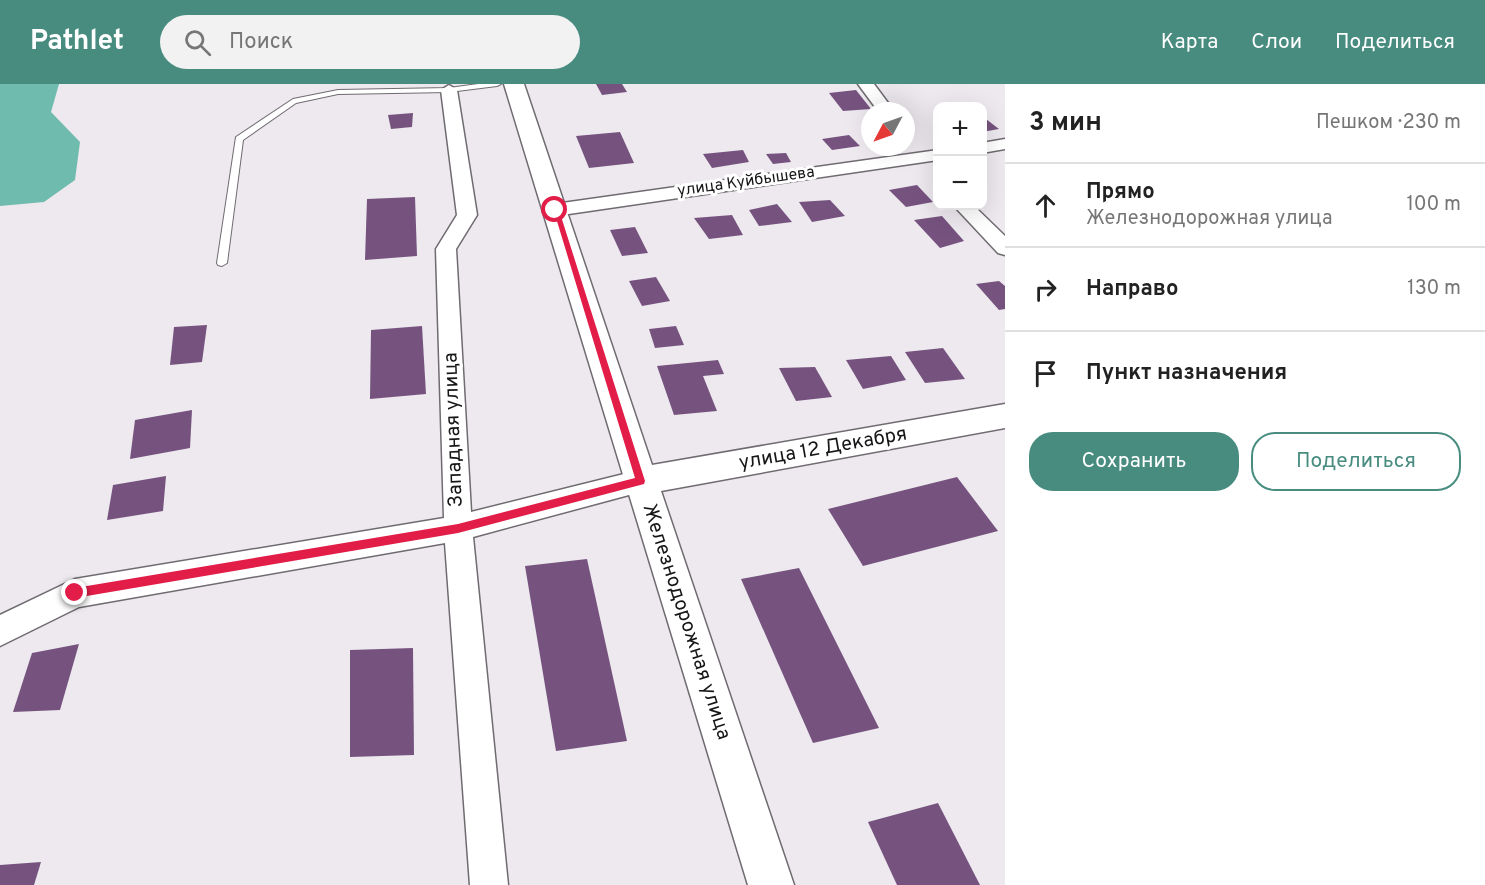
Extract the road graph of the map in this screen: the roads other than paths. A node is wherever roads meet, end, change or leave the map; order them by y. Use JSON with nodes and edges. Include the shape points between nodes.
{"nodes":[{"id":1,"x":497,"y":84,"type":"edge"},
{"id":2,"x":514,"y":84,"type":"edge"},
{"id":3,"x":866,"y":84,"type":"edge"},
{"id":4,"x":449,"y":90,"type":"junction"},
{"id":5,"x":879,"y":102,"type":"edge"},
{"id":6,"x":1005,"y":144,"type":"edge"},
{"id":7,"x":987,"y":147,"type":"edge"},
{"id":8,"x":915,"y":155,"type":"edge"},
{"id":9,"x":917,"y":158,"type":"junction"},
{"id":10,"x":933,"y":163,"type":"edge"},
{"id":11,"x":555,"y":210,"type":"junction"},
{"id":12,"x":967,"y":210,"type":"edge"},
{"id":13,"x":1005,"y":248,"type":"edge"},
{"id":14,"x":222,"y":264,"type":"dead end"},
{"id":15,"x":1005,"y":416,"type":"edge"},
{"id":16,"x":640,"y":481,"type":"junction"},
{"id":17,"x":458,"y":528,"type":"junction"},
{"id":18,"x":0,"y":631,"type":"edge"},
{"id":19,"x":489,"y":885,"type":"edge"},
{"id":20,"x":771,"y":885,"type":"edge"}],
"edges":[{"from":1,"to":4,"type":"lane"},
{"from":2,"to":11,"type":"street","name":"Железнодорожная улица"},
{"from":3,"to":5,"type":"street"},
{"from":4,"to":14,"type":"lane","via":[[338,92],[293,101],[239,139]]},
{"from":4,"to":17,"type":"street","name":"Западная улица","via":[[467,215],[446,249]]},
{"from":6,"to":7,"type":"street"},
{"from":8,"to":9,"type":"street"},
{"from":9,"to":10,"type":"street","name":"улица Куйбышева"},
{"from":9,"to":11,"type":"street","name":"улица Куйбышева"},
{"from":11,"to":16,"type":"street","name":"Железнодорожная улица"},
{"from":12,"to":13,"type":"street"},
{"from":15,"to":16,"type":"street","name":"улица 12 Декабря"},
{"from":16,"to":17,"type":"street"},
{"from":16,"to":20,"type":"street","name":"Железнодорожная улица"},
{"from":17,"to":18,"type":"street","via":[[75,593]]},
{"from":17,"to":19,"type":"street","name":"Западная улица"}]}
